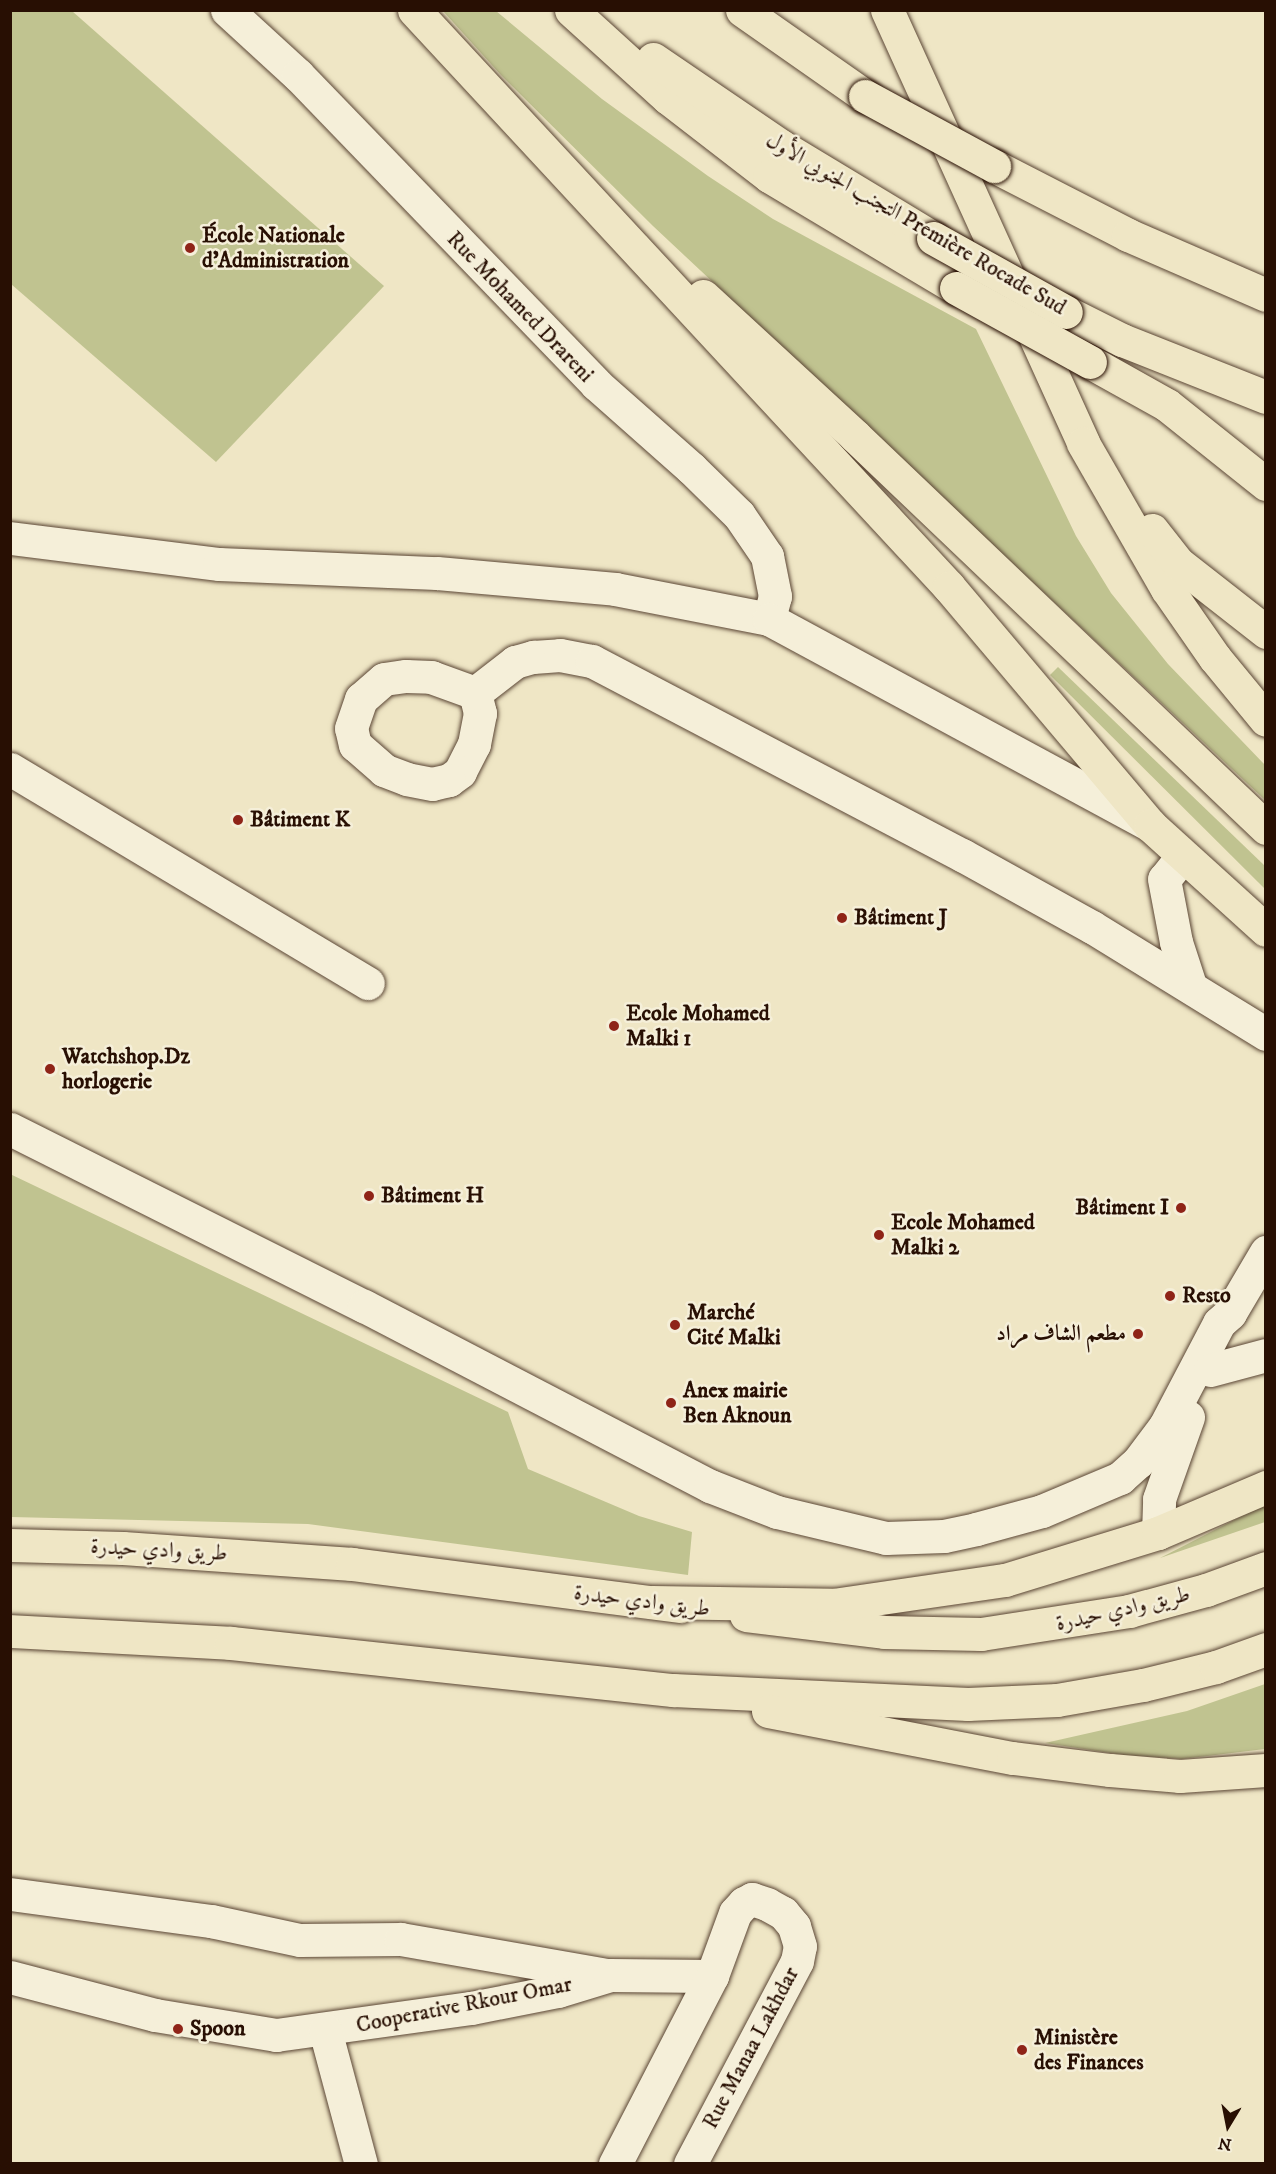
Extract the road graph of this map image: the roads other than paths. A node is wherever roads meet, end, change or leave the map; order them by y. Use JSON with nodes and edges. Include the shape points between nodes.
{"nodes":[{"id":1,"x":227,"y":10,"type":"edge"},
{"id":2,"x":414,"y":10,"type":"edge"},
{"id":3,"x":571,"y":10,"type":"edge"},
{"id":4,"x":589,"y":10,"type":"edge"},
{"id":5,"x":742,"y":10,"type":"edge"},
{"id":6,"x":887,"y":10,"type":"edge"},
{"id":7,"x":506,"y":113,"type":"junction"},
{"id":8,"x":1266,"y":296,"type":"edge"},
{"id":9,"x":1266,"y":397,"type":"edge"},
{"id":10,"x":1083,"y":443,"type":"junction"},
{"id":11,"x":1266,"y":484,"type":"edge"},
{"id":12,"x":10,"y":537,"type":"edge"},
{"id":13,"x":769,"y":619,"type":"junction"},
{"id":14,"x":1266,"y":632,"type":"edge"},
{"id":15,"x":475,"y":693,"type":"dead end"},
{"id":16,"x":1266,"y":720,"type":"edge"},
{"id":17,"x":10,"y":769,"type":"edge"},
{"id":18,"x":1150,"y":825,"type":"junction"},
{"id":19,"x":1266,"y":828,"type":"edge"},
{"id":20,"x":1182,"y":857,"type":"junction"},
{"id":21,"x":1266,"y":930,"type":"edge"},
{"id":22,"x":368,"y":983,"type":"dead end"},
{"id":23,"x":1190,"y":985,"type":"junction"},
{"id":24,"x":1266,"y":1034,"type":"edge"},
{"id":25,"x":10,"y":1129,"type":"edge"},
{"id":26,"x":1266,"y":1252,"type":"edge"},
{"id":27,"x":1230,"y":1313,"type":"junction"},
{"id":28,"x":1266,"y":1355,"type":"edge"},
{"id":29,"x":1210,"y":1370,"type":"junction"},
{"id":30,"x":1266,"y":1487,"type":"edge"},
{"id":31,"x":1158,"y":1533,"type":"junction"},
{"id":32,"x":10,"y":1545,"type":"edge"},
{"id":33,"x":1266,"y":1569,"type":"edge"},
{"id":34,"x":652,"y":1602,"type":"junction"},
{"id":35,"x":10,"y":1631,"type":"edge"},
{"id":36,"x":1266,"y":1649,"type":"edge"},
{"id":37,"x":673,"y":1690,"type":"junction"},
{"id":38,"x":1266,"y":1770,"type":"edge"},
{"id":39,"x":10,"y":1894,"type":"edge"},
{"id":40,"x":610,"y":1975,"type":"junction"},
{"id":41,"x":712,"y":1976,"type":"junction"},
{"id":42,"x":10,"y":1977,"type":"edge"},
{"id":43,"x":325,"y":2030,"type":"junction"},
{"id":44,"x":361,"y":2163,"type":"edge"},
{"id":45,"x":615,"y":2163,"type":"edge"},
{"id":46,"x":690,"y":2163,"type":"edge"}],
"edges":[{"from":1,"to":13,"type":"street","name":"Rue Mohamed Drareni","via":[[298,75],[596,384],[739,515],[768,556],[775,596]]},
{"from":2,"to":7,"type":"main road"},
{"from":3,"to":11,"type":"main road","bridge":true,"via":[[668,98],[769,176],[956,288],[1167,405]]},
{"from":4,"to":9,"type":"main road","name":"التجنب الجنوبي الأول Première Rocade Sud","bridge":true,"via":[[722,107],[933,238],[1122,340]]},
{"from":5,"to":8,"type":"main road","bridge":true,"via":[[865,96],[1128,235]]},
{"from":6,"to":10,"type":"main road"},
{"from":7,"to":18,"type":"main road","via":[[949,587]]},
{"from":7,"to":19,"type":"main road","via":[[855,436]]},
{"from":10,"to":14,"type":"main road","via":[[1178,563]]},
{"from":10,"to":16,"type":"main road","via":[[1167,589],[1215,658]]},
{"from":12,"to":13,"type":"street","via":[[219,564],[437,573],[615,589]]},
{"from":13,"to":18,"type":"street"},
{"from":15,"to":23,"type":"street","via":[[515,662],[533,657],[560,655],[592,661],[962,855]]},
{"from":17,"to":22,"type":"street"},
{"from":18,"to":20,"type":"main road"},
{"from":20,"to":21,"type":"main road"},
{"from":20,"to":23,"type":"street","via":[[1164,879],[1176,942]]},
{"from":23,"to":24,"type":"street"},
{"from":25,"to":27,"type":"street","via":[[364,1306],[710,1486],[777,1512],[886,1538],[944,1536],[976,1529],[1042,1511],[1120,1478],[1152,1445],[1218,1323]]},
{"from":26,"to":27,"type":"street"},
{"from":27,"to":29,"type":"street","via":[[1228,1328]]},
{"from":28,"to":29,"type":"street"},
{"from":29,"to":31,"type":"street","via":[[1167,1472],[1159,1500]]},
{"from":30,"to":31,"type":"main road"},
{"from":31,"to":34,"type":"main road","via":[[1005,1580],[886,1599],[777,1605]]},
{"from":32,"to":34,"type":"main road","name":"طريق وادي حيدرة","via":[[276,1557]]},
{"from":33,"to":34,"type":"main road","name":"طريق وادي حيدرة","via":[[1129,1611],[981,1634],[885,1632]]},
{"from":35,"to":37,"type":"main road","via":[[231,1643]]},
{"from":36,"to":37,"type":"main road","via":[[1153,1683],[1057,1700],[968,1704]]},
{"from":37,"to":38,"type":"main road","via":[[1013,1758],[1180,1776]]},
{"from":39,"to":40,"type":"street","via":[[211,1921],[300,1940],[401,1939]]},
{"from":40,"to":41,"type":"street","name":"Cooperative Rkour Omar"},
{"from":40,"to":43,"type":"street","name":"Cooperative Rkour Omar","via":[[471,2008]]},
{"from":41,"to":45,"type":"street"},
{"from":41,"to":46,"type":"street","name":"Rue Manaa Lakhdar","via":[[735,1913],[744,1903],[752,1899],[767,1904],[783,1913],[794,1926],[800,1946],[797,1960]]},
{"from":42,"to":43,"type":"street","name":"Cooperative Rkour Omar","via":[[155,2015],[276,2035]]},
{"from":43,"to":44,"type":"street"}]}
